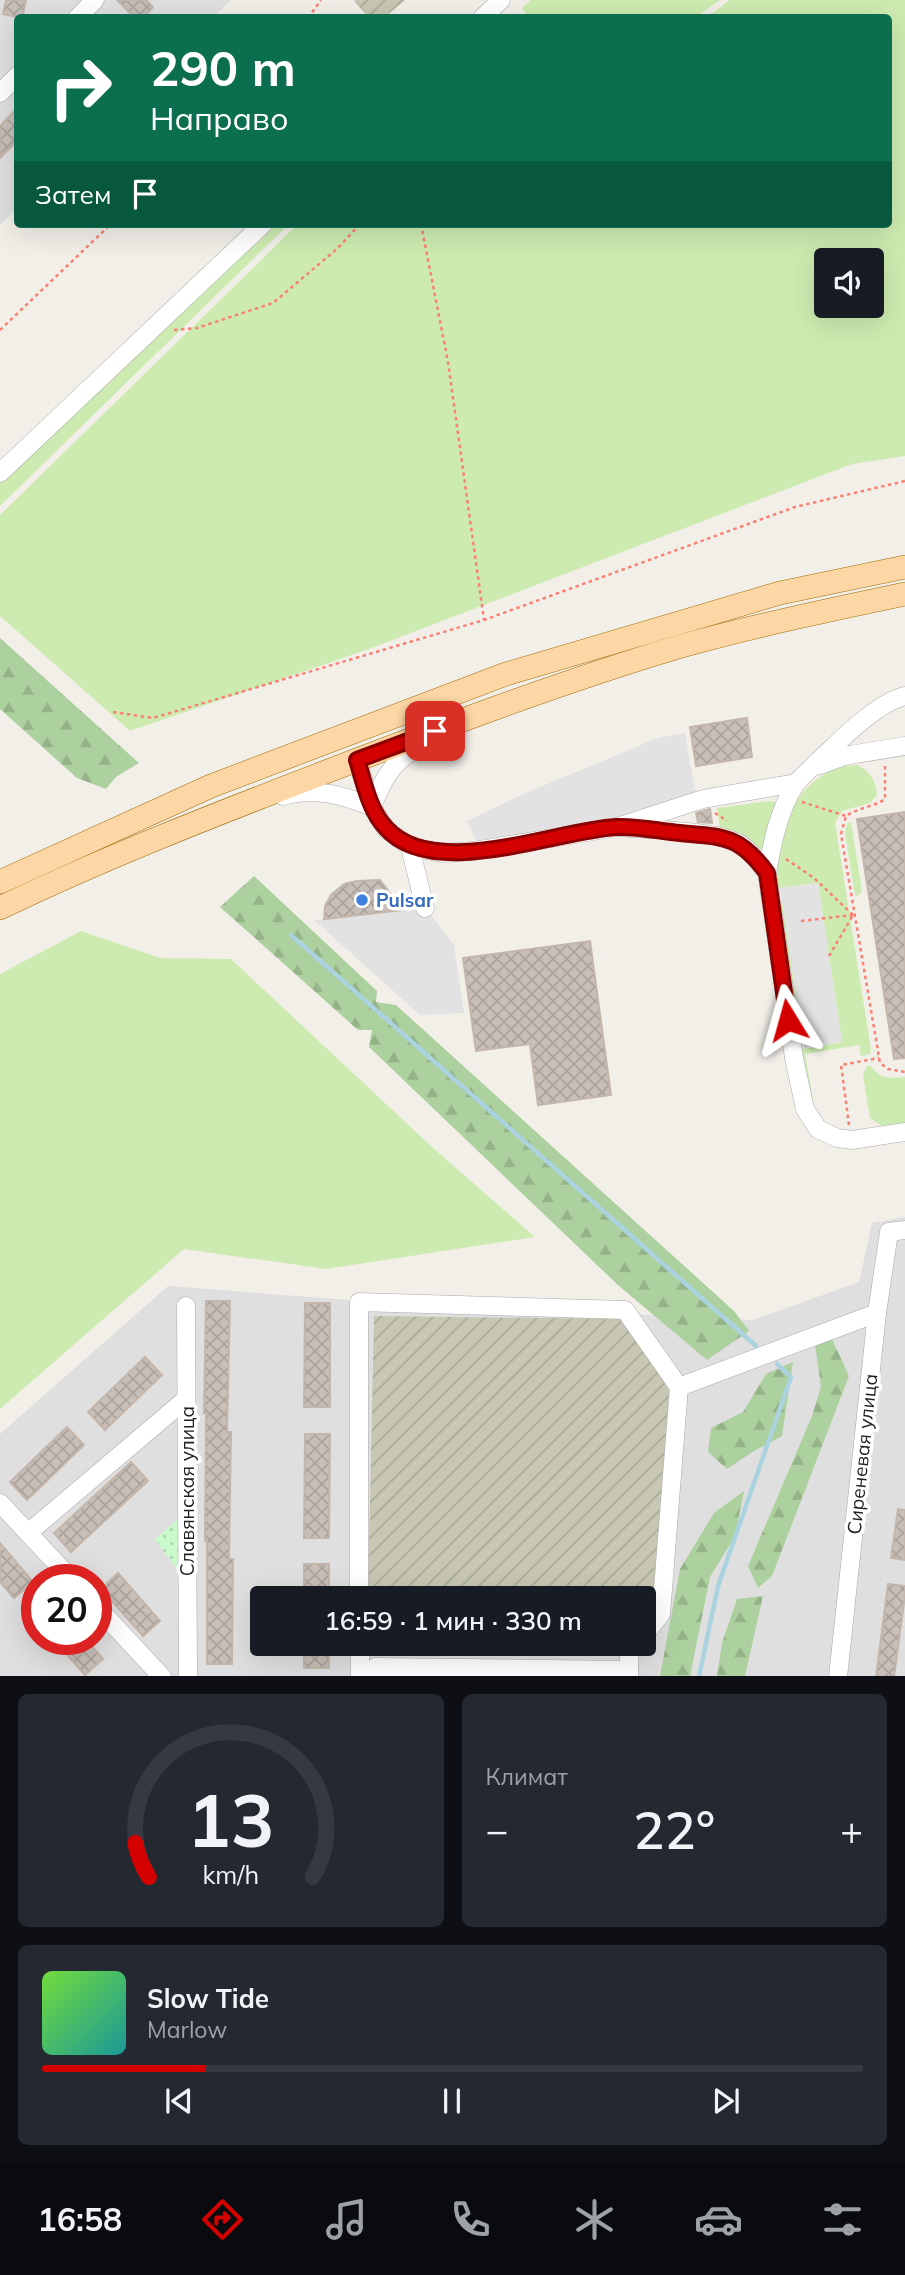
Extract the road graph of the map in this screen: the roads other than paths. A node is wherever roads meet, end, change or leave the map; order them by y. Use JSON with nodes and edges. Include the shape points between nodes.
{"nodes":[{"id":1,"x":95,"y":0,"type":"edge"},
{"id":2,"x":500,"y":0,"type":"edge"},
{"id":3,"x":76,"y":11,"type":"edge"},
{"id":4,"x":486,"y":14,"type":"edge"},
{"id":5,"x":14,"y":79,"type":"edge"},
{"id":6,"x":0,"y":93,"type":"edge"},
{"id":7,"x":259,"y":228,"type":"edge"},
{"id":8,"x":0,"y":473,"type":"edge"},
{"id":9,"x":905,"y":567,"type":"edge"},
{"id":10,"x":905,"y":594,"type":"edge"},
{"id":11,"x":905,"y":696,"type":"edge"},
{"id":12,"x":486,"y":712,"type":"junction"},
{"id":13,"x":349,"y":732,"type":"junction"},
{"id":14,"x":905,"y":746,"type":"edge"},
{"id":15,"x":357,"y":760,"type":"junction"},
{"id":16,"x":811,"y":768,"type":"junction"},
{"id":17,"x":793,"y":790,"type":"junction"},
{"id":18,"x":372,"y":807,"type":"junction"},
{"id":19,"x":199,"y":821,"type":"junction"},
{"id":20,"x":617,"y":827,"type":"junction"},
{"id":21,"x":411,"y":847,"type":"junction"},
{"id":22,"x":767,"y":873,"type":"junction"},
{"id":23,"x":0,"y":882,"type":"edge"},
{"id":24,"x":0,"y":908,"type":"edge"},
{"id":25,"x":425,"y":908,"type":"dead end"},
{"id":26,"x":905,"y":1132,"type":"edge"},
{"id":27,"x":897,"y":1231,"type":"edge"},
{"id":28,"x":186,"y":1306,"type":"dead end"},
{"id":29,"x":877,"y":1313,"type":"junction"},
{"id":30,"x":679,"y":1388,"type":"junction"},
{"id":31,"x":186,"y":1399,"type":"junction"},
{"id":32,"x":0,"y":1503,"type":"edge"},
{"id":33,"x":28,"y":1533,"type":"junction"},
{"id":34,"x":57,"y":1564,"type":"edge"},
{"id":35,"x":359,"y":1586,"type":"edge"},
{"id":36,"x":656,"y":1620,"type":"edge"},
{"id":37,"x":112,"y":1623,"type":"edge"},
{"id":38,"x":360,"y":1656,"type":"edge"},
{"id":39,"x":629,"y":1673,"type":"edge"},
{"id":40,"x":162,"y":1676,"type":"edge"},
{"id":41,"x":188,"y":1676,"type":"edge"},
{"id":42,"x":360,"y":1676,"type":"edge"},
{"id":43,"x":371,"y":1676,"type":"edge"},
{"id":44,"x":838,"y":1676,"type":"edge"}],
"edges":[{"from":1,"to":3,"type":"street"},
{"from":2,"to":4,"type":"street"},
{"from":5,"to":6,"type":"street"},
{"from":7,"to":8,"type":"street"},
{"from":9,"to":13,"type":"main road","via":[[780,593],[690,619],[506,674]]},
{"from":10,"to":12,"type":"main road","via":[[678,648]]},
{"from":11,"to":16,"type":"street","via":[[853,729]]},
{"from":12,"to":15,"type":"main road"},
{"from":12,"to":18,"type":"street","via":[[399,760],[381,782]]},
{"from":13,"to":15,"type":"main road"},
{"from":13,"to":23,"type":"main road","via":[[211,786]]},
{"from":14,"to":16,"type":"street","via":[[844,756]]},
{"from":15,"to":18,"type":"street"},
{"from":15,"to":19,"type":"main road"},
{"from":16,"to":17,"type":"street"},
{"from":17,"to":20,"type":"street","via":[[703,799]]},
{"from":17,"to":22,"type":"street","via":[[774,837]]},
{"from":18,"to":19,"type":"street","via":[[334,793],[302,792]]},
{"from":18,"to":21,"type":"street","via":[[386,829]]},
{"from":19,"to":24,"type":"main road"},
{"from":20,"to":21,"type":"street","via":[[474,851],[442,853]]},
{"from":20,"to":22,"type":"street","via":[[735,841],[755,856]]},
{"from":21,"to":25,"type":"street"},
{"from":22,"to":26,"type":"street","via":[[794,1058],[806,1109],[818,1129],[837,1138]]},
{"from":27,"to":29,"type":"street","name":"Сиреневая улица"},
{"from":28,"to":31,"type":"street","name":"Славянская улица"},
{"from":29,"to":30,"type":"street"},
{"from":29,"to":44,"type":"street","name":"Сиреневая улица"},
{"from":30,"to":35,"type":"street","via":[[625,1310],[359,1302]]},
{"from":30,"to":36,"type":"street","via":[[661,1614]]},
{"from":31,"to":33,"type":"street"},
{"from":31,"to":41,"type":"street","name":"Славянская улица"},
{"from":32,"to":33,"type":"street"},
{"from":33,"to":34,"type":"street"},
{"from":37,"to":40,"type":"street"},
{"from":38,"to":42,"type":"street"},
{"from":39,"to":43,"type":"street","via":[[376,1667]]}]}
